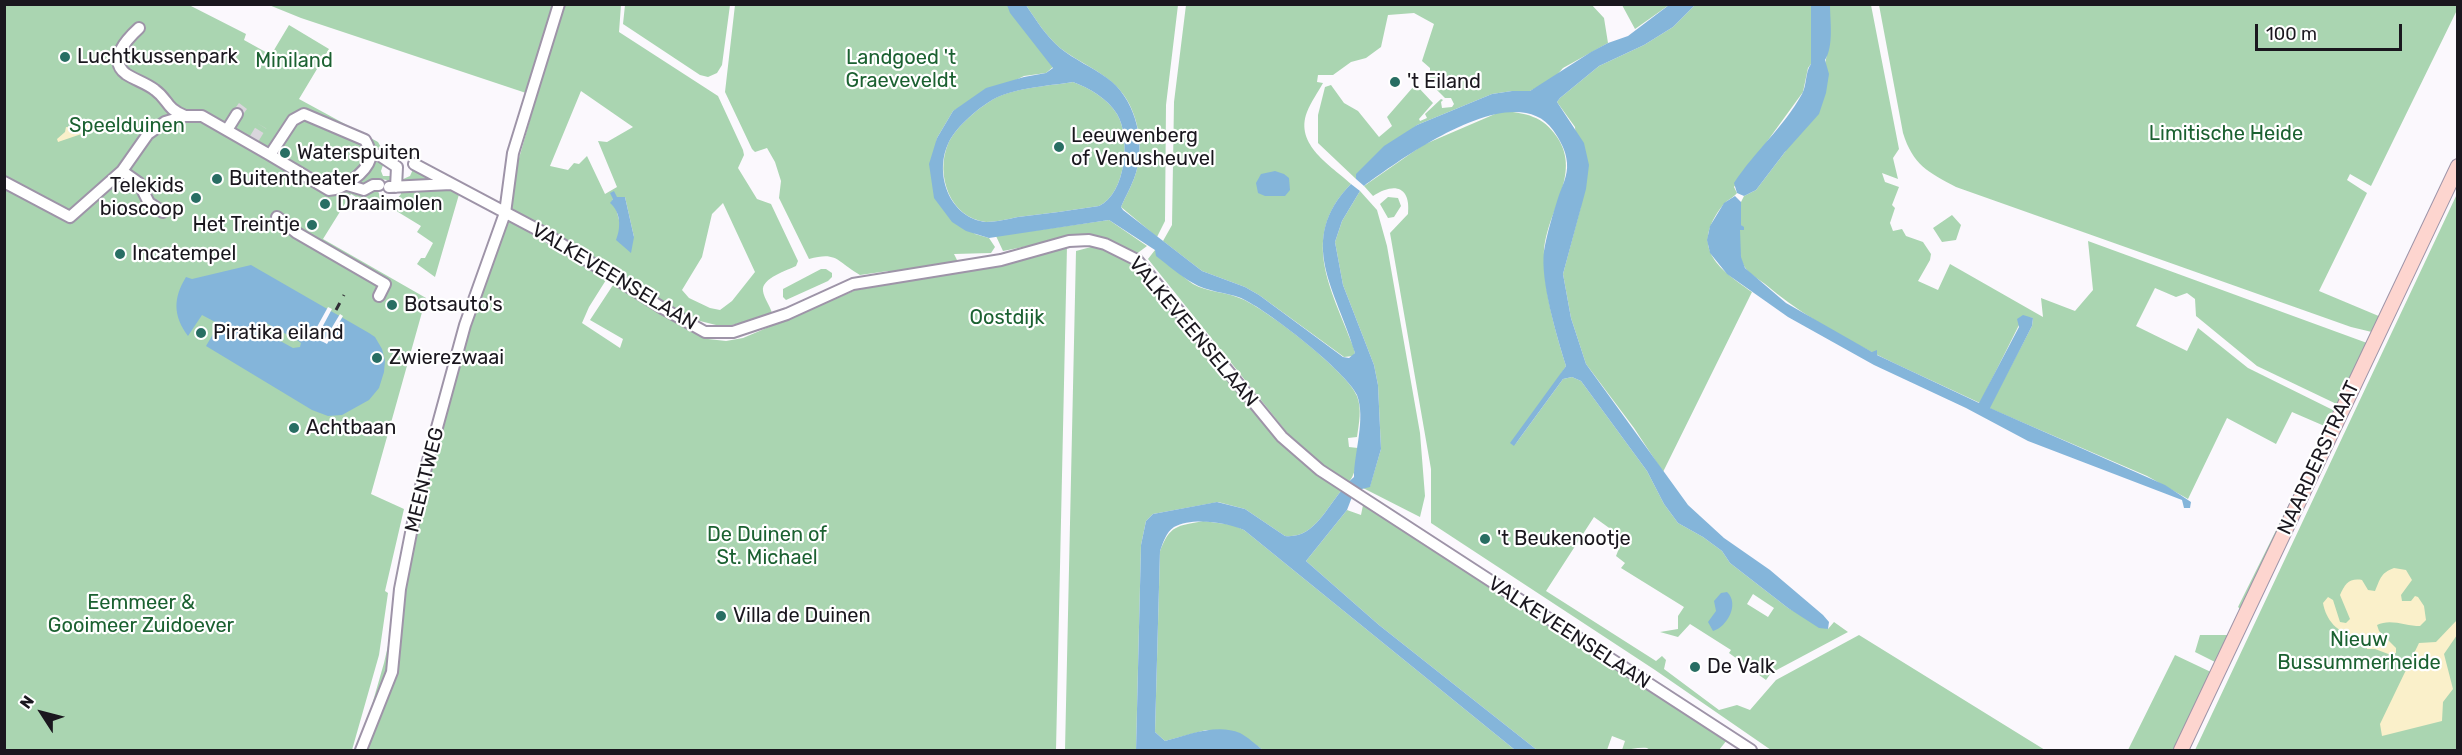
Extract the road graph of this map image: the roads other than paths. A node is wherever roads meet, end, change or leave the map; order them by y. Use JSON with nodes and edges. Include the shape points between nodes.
{"nodes":[{"id":1,"x":559,"y":4,"type":"edge"},
{"id":2,"x":139,"y":28,"type":"dead end"},
{"id":3,"x":237,"y":114,"type":"tunnel mouth"},
{"id":4,"x":185,"y":116,"type":"junction"},
{"id":5,"x":227,"y":130,"type":"junction"},
{"id":6,"x":270,"y":155,"type":"junction"},
{"id":7,"x":370,"y":155,"type":"junction"},
{"id":8,"x":414,"y":164,"type":"dead end"},
{"id":9,"x":2457,"y":166,"type":"edge"},
{"id":10,"x":122,"y":171,"type":"junction"},
{"id":11,"x":4,"y":182,"type":"edge"},
{"id":12,"x":344,"y":184,"type":"junction"},
{"id":13,"x":451,"y":184,"type":"junction"},
{"id":14,"x":388,"y":186,"type":"junction"},
{"id":15,"x":163,"y":212,"type":"dead end"},
{"id":16,"x":505,"y":213,"type":"junction"},
{"id":17,"x":277,"y":217,"type":"dead end"},
{"id":18,"x":379,"y":296,"type":"dead end"},
{"id":19,"x":361,"y":750,"type":"edge"},
{"id":20,"x":1751,"y":750,"type":"edge"},
{"id":21,"x":2181,"y":750,"type":"edge"}],
"edges":[{"from":1,"to":16,"type":"street","name":"MEENTWEG","via":[[513,153]]},
{"from":2,"to":4,"type":"street","via":[[126,40],[118,63],[124,73],[152,87],[167,106]]},
{"from":3,"to":5,"type":"street"},
{"from":4,"to":5,"type":"street","via":[[202,116]]},
{"from":4,"to":10,"type":"street","via":[[165,122],[147,134]]},
{"from":5,"to":6,"type":"street"},
{"from":6,"to":7,"type":"street","via":[[293,120],[304,114],[365,140]]},
{"from":6,"to":12,"type":"street","via":[[329,190],[338,190]]},
{"from":7,"to":12,"type":"street","via":[[360,173]]},
{"from":7,"to":14,"type":"street","via":[[379,155],[397,167]]},
{"from":8,"to":13,"type":"street","name":"VALKEVEENSELAAN"},
{"from":9,"to":21,"type":"street","name":"NAARDERSTRAAT"},
{"from":10,"to":11,"type":"street","via":[[70,217]]},
{"from":10,"to":15,"type":"street","via":[[139,183],[149,203]]},
{"from":12,"to":14,"type":"street","via":[[364,190],[373,185]]},
{"from":13,"to":14,"type":"street"},
{"from":13,"to":16,"type":"street","name":"VALKEVEENSELAAN"},
{"from":16,"to":19,"type":"street","name":"MEENTWEG","via":[[465,325],[418,497],[400,589],[392,672]]},
{"from":16,"to":20,"type":"street","name":"VALKEVEENSELAAN","via":[[705,332],[734,332],[787,314],[853,284],[1001,260],[1069,241],[1105,244],[1137,260],[1282,438],[1336,482]]},
{"from":17,"to":18,"type":"street","via":[[312,243],[385,284]]}]}
